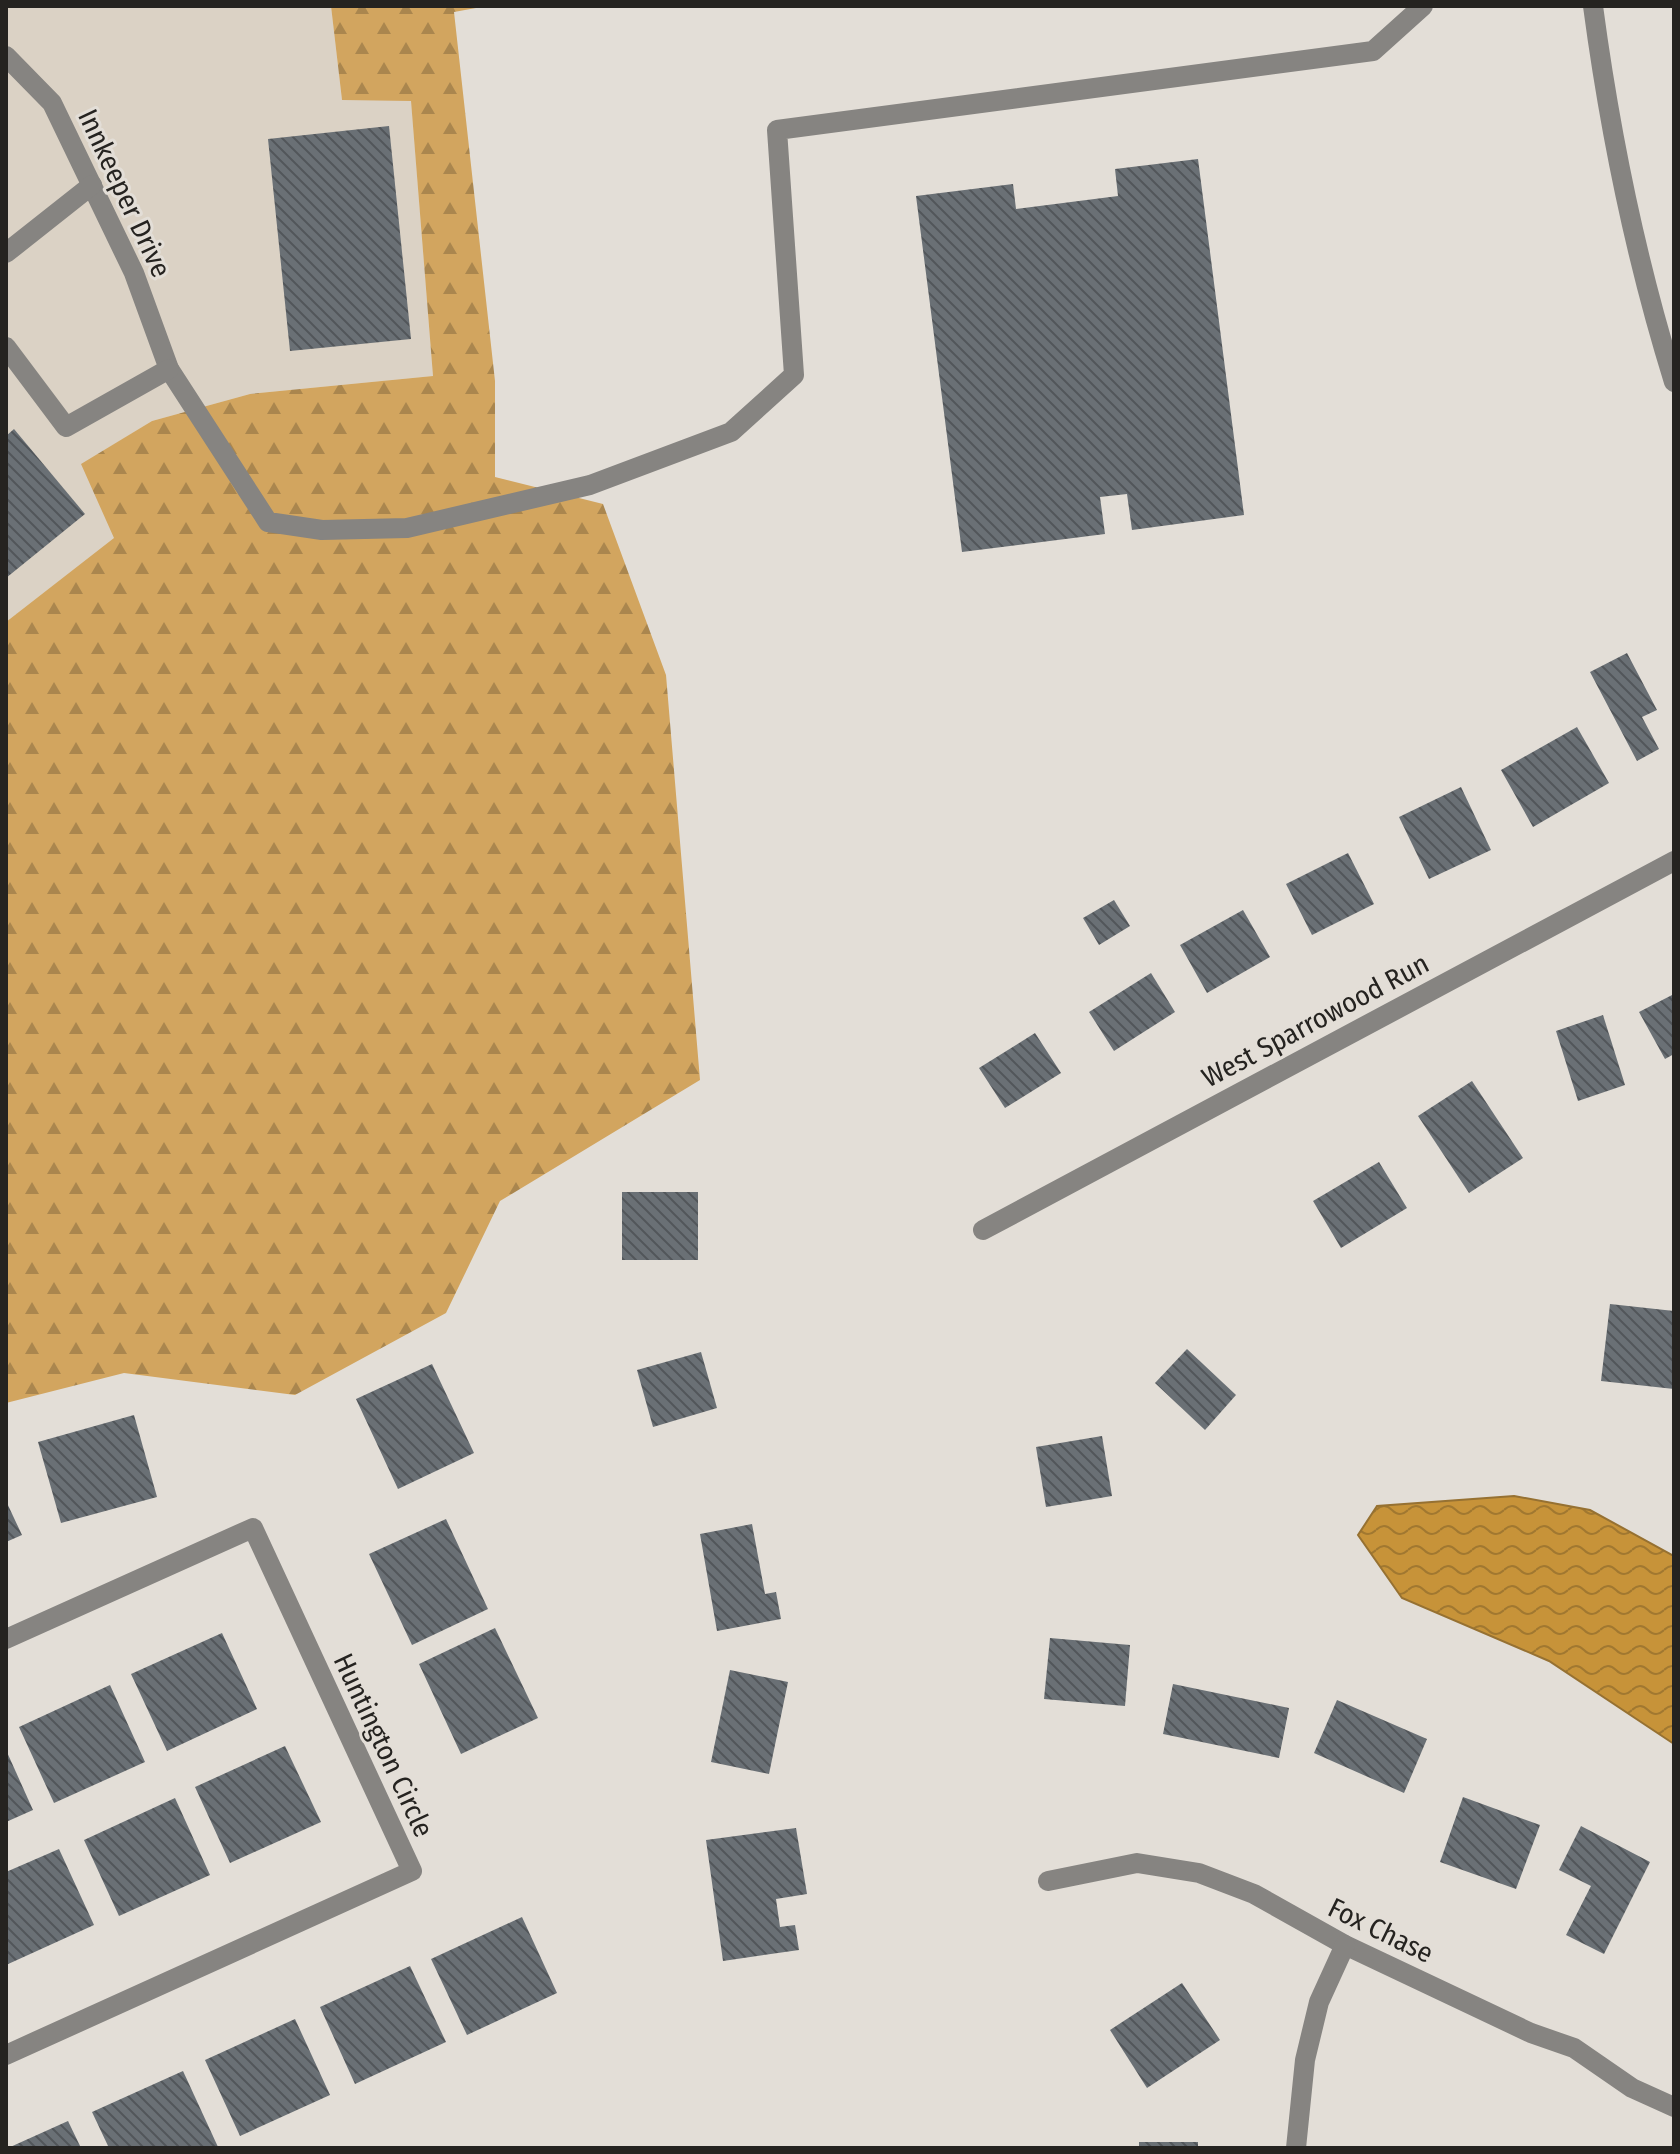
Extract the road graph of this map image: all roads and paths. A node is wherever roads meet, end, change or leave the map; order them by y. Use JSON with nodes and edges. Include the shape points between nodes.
{"nodes":[{"id":1,"x":1423,"y":6,"type":"edge"},
{"id":2,"x":1593,"y":6,"type":"edge"},
{"id":3,"x":6,"y":56,"type":"edge"},
{"id":4,"x":92,"y":185,"type":"junction"},
{"id":5,"x":6,"y":253,"type":"edge"},
{"id":6,"x":6,"y":347,"type":"edge"},
{"id":7,"x":169,"y":369,"type":"junction"},
{"id":8,"x":1674,"y":382,"type":"edge"},
{"id":9,"x":1674,"y":861,"type":"edge"},
{"id":10,"x":983,"y":1230,"type":"dead end"},
{"id":11,"x":6,"y":1639,"type":"edge"},
{"id":12,"x":1048,"y":1881,"type":"dead end"},
{"id":13,"x":1345,"y":1945,"type":"junction"},
{"id":14,"x":6,"y":2055,"type":"edge"},
{"id":15,"x":1674,"y":2107,"type":"edge"},
{"id":16,"x":1296,"y":2148,"type":"edge"}],
"edges":[{"from":1,"to":7,"type":"street","name":"Innkeeper Drive","via":[[1373,51],[777,130],[794,375],[731,432],[590,485],[407,528],[322,530],[268,522]]},
{"from":2,"to":8,"type":"street","via":[[1637,250]]},
{"from":3,"to":4,"type":"street","name":"Innkeeper Drive","via":[[52,103]]},
{"from":4,"to":5,"type":"street"},
{"from":4,"to":7,"type":"street","name":"Innkeeper Drive","via":[[134,273]]},
{"from":6,"to":7,"type":"street","via":[[66,427]]},
{"from":9,"to":10,"type":"street","name":"West Sparrowood Run"},
{"from":11,"to":14,"type":"street","name":"Huntington Circle","via":[[253,1528],[412,1871]]},
{"from":12,"to":13,"type":"street","name":"Fox Chase","via":[[1137,1863],[1199,1873],[1254,1894]]},
{"from":13,"to":15,"type":"street","name":"Fox Chase","via":[[1574,2048],[1632,2088]]},
{"from":13,"to":16,"type":"street","via":[[1319,2002],[1305,2060]]}]}
